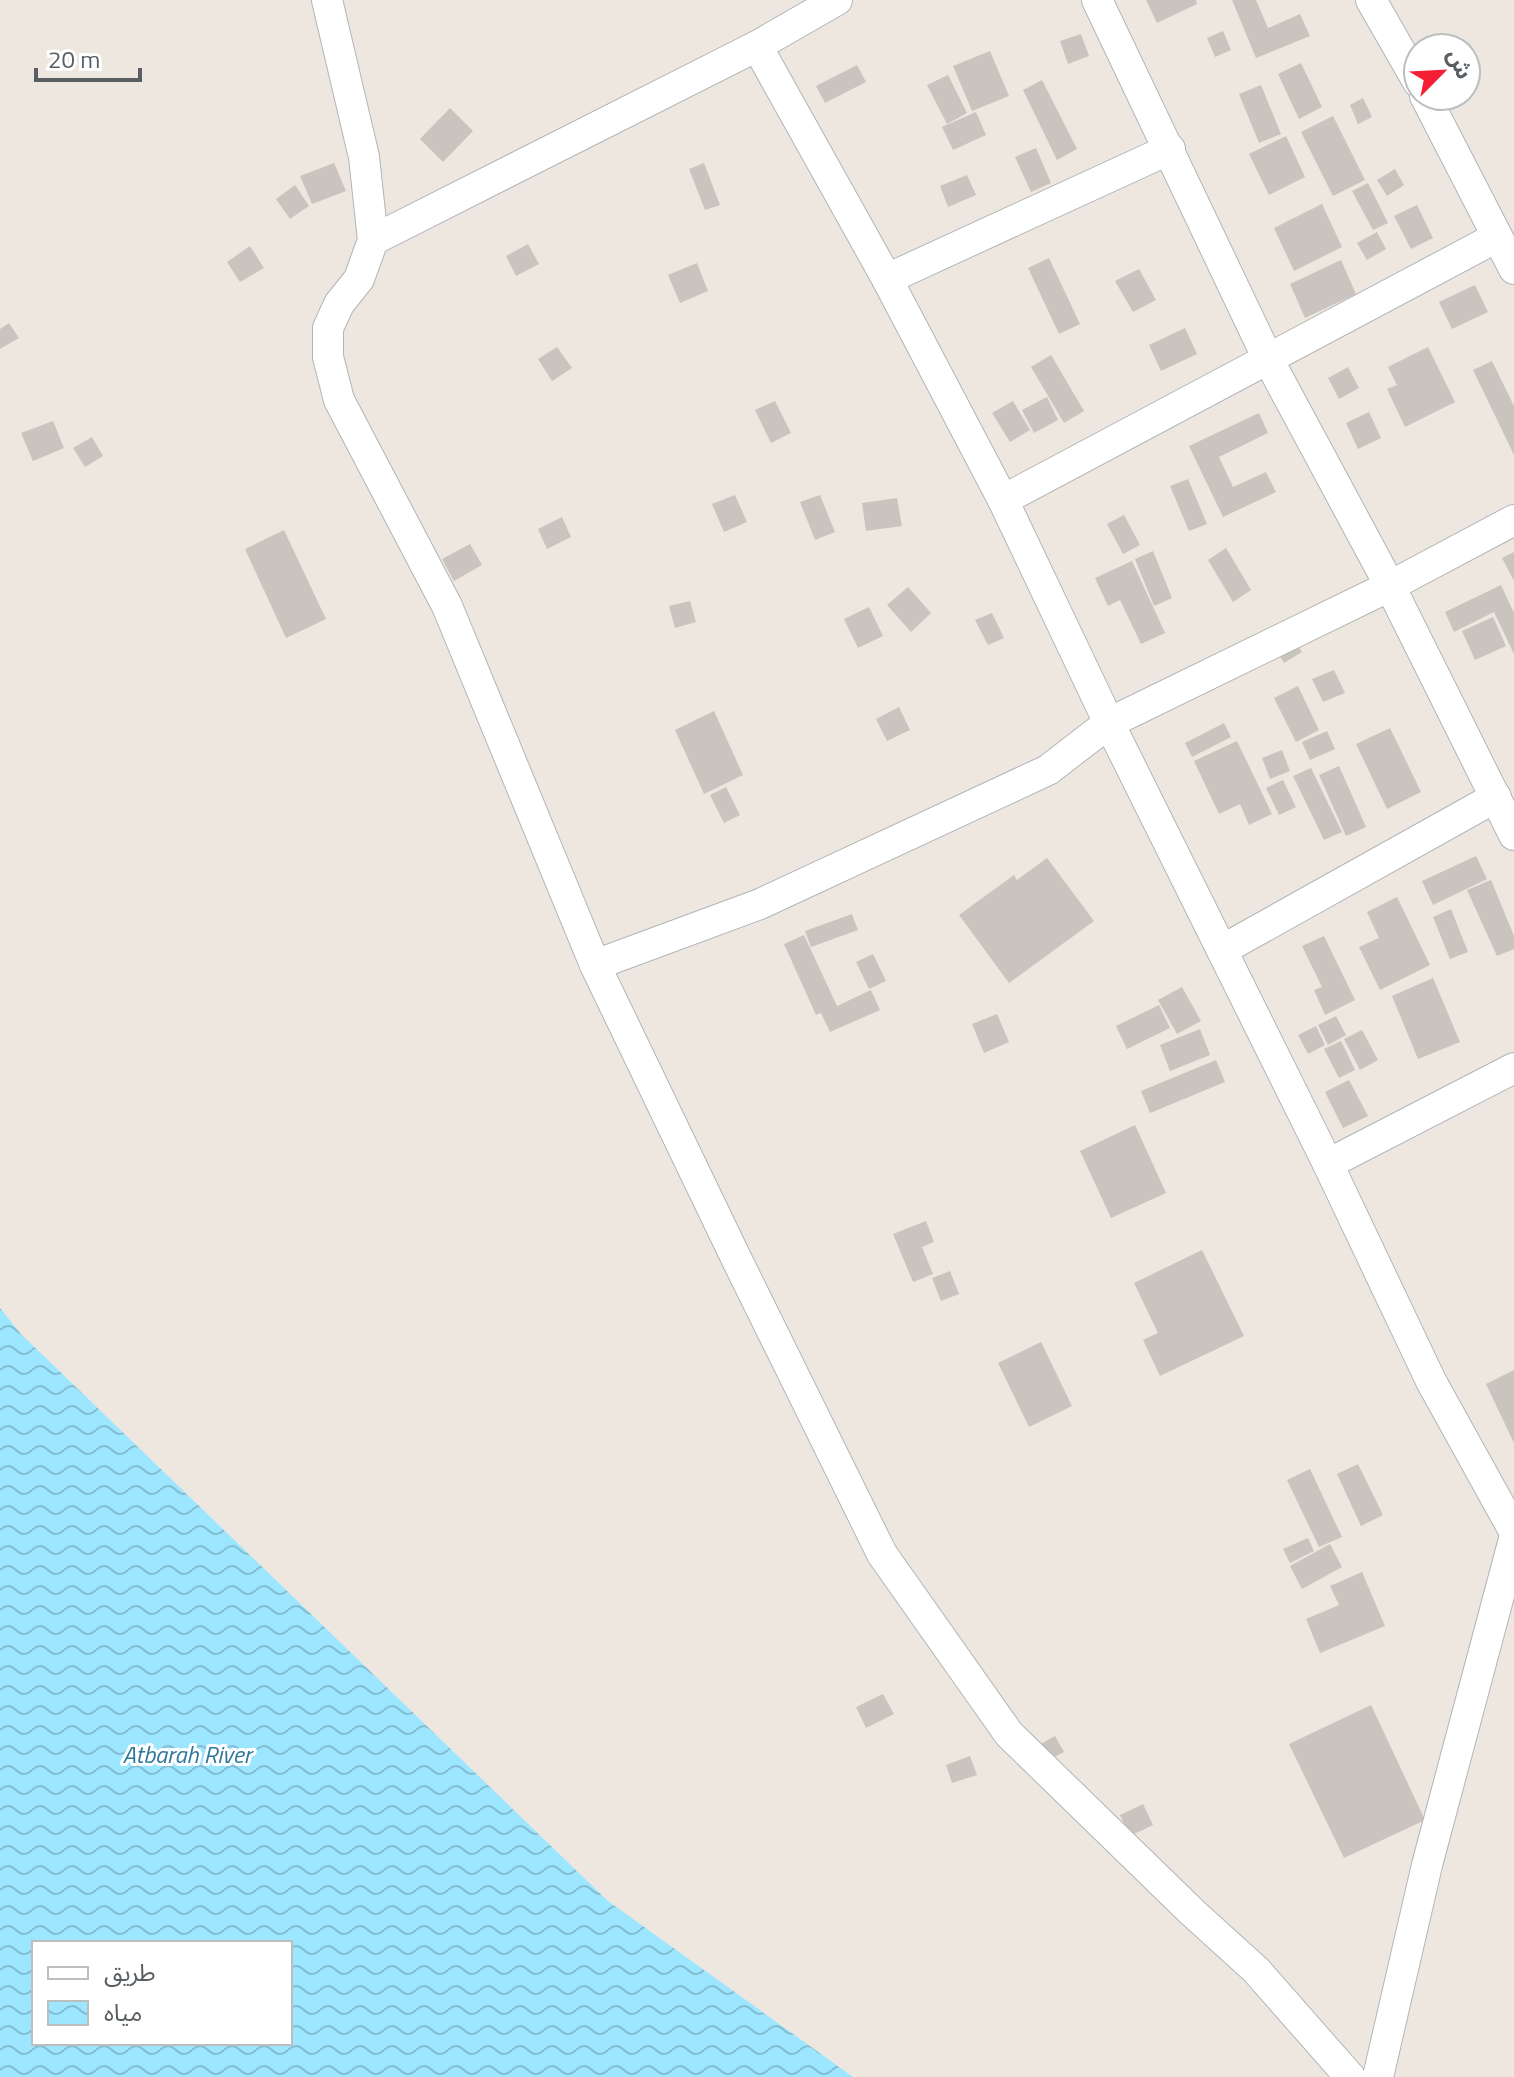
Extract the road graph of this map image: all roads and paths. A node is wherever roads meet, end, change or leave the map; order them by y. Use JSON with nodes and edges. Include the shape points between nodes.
{"nodes":[{"id":1,"x":327,"y":0,"type":"edge"},
{"id":2,"x":837,"y":0,"type":"edge"},
{"id":3,"x":1097,"y":0,"type":"edge"},
{"id":4,"x":1371,"y":0,"type":"edge"},
{"id":5,"x":757,"y":46,"type":"junction"},
{"id":6,"x":1402,"y":54,"type":"edge"},
{"id":7,"x":1433,"y":112,"type":"edge"},
{"id":8,"x":1170,"y":149,"type":"junction"},
{"id":9,"x":1497,"y":237,"type":"junction"},
{"id":10,"x":373,"y":240,"type":"junction"},
{"id":11,"x":1514,"y":269,"type":"edge"},
{"id":12,"x":887,"y":279,"type":"junction"},
{"id":13,"x":1268,"y":359,"type":"junction"},
{"id":14,"x":1003,"y":500,"type":"junction"},
{"id":15,"x":1514,"y":520,"type":"edge"},
{"id":16,"x":1390,"y":586,"type":"junction"},
{"id":17,"x":1109,"y":723,"type":"junction"},
{"id":18,"x":1496,"y":797,"type":"junction"},
{"id":19,"x":1514,"y":835,"type":"edge"},
{"id":20,"x":1222,"y":950,"type":"junction"},
{"id":21,"x":595,"y":965,"type":"junction"},
{"id":22,"x":1514,"y":1068,"type":"edge"},
{"id":23,"x":1328,"y":1164,"type":"junction"},
{"id":24,"x":1514,"y":1531,"type":"edge"},
{"id":25,"x":1514,"y":1539,"type":"edge"},
{"id":26,"x":1350,"y":2077,"type":"edge"},
{"id":27,"x":1378,"y":2077,"type":"edge"}],
"edges":[{"from":1,"to":10,"type":"street","via":[[364,157]]},
{"from":2,"to":5,"type":"street"},
{"from":3,"to":8,"type":"street"},
{"from":4,"to":6,"type":"street"},
{"from":5,"to":10,"type":"street"},
{"from":5,"to":12,"type":"street"},
{"from":7,"to":9,"type":"street"},
{"from":8,"to":12,"type":"street"},
{"from":8,"to":13,"type":"street"},
{"from":9,"to":11,"type":"street"},
{"from":9,"to":13,"type":"street"},
{"from":10,"to":21,"type":"street","via":[[359,279],[328,328],[328,357],[339,400],[447,606]]},
{"from":12,"to":14,"type":"street"},
{"from":13,"to":14,"type":"street"},
{"from":13,"to":16,"type":"street"},
{"from":14,"to":17,"type":"street"},
{"from":15,"to":16,"type":"street"},
{"from":16,"to":17,"type":"street"},
{"from":16,"to":18,"type":"street"},
{"from":17,"to":20,"type":"street"},
{"from":17,"to":21,"type":"street","via":[[1048,770],[760,904]]},
{"from":18,"to":19,"type":"street"},
{"from":18,"to":20,"type":"street"},
{"from":20,"to":23,"type":"street"},
{"from":21,"to":26,"type":"street","via":[[882,1554],[1009,1734],[1256,1970]]},
{"from":22,"to":23,"type":"street"},
{"from":23,"to":24,"type":"street","via":[[1431,1381]]},
{"from":25,"to":27,"type":"street","via":[[1427,1865]]}]}
